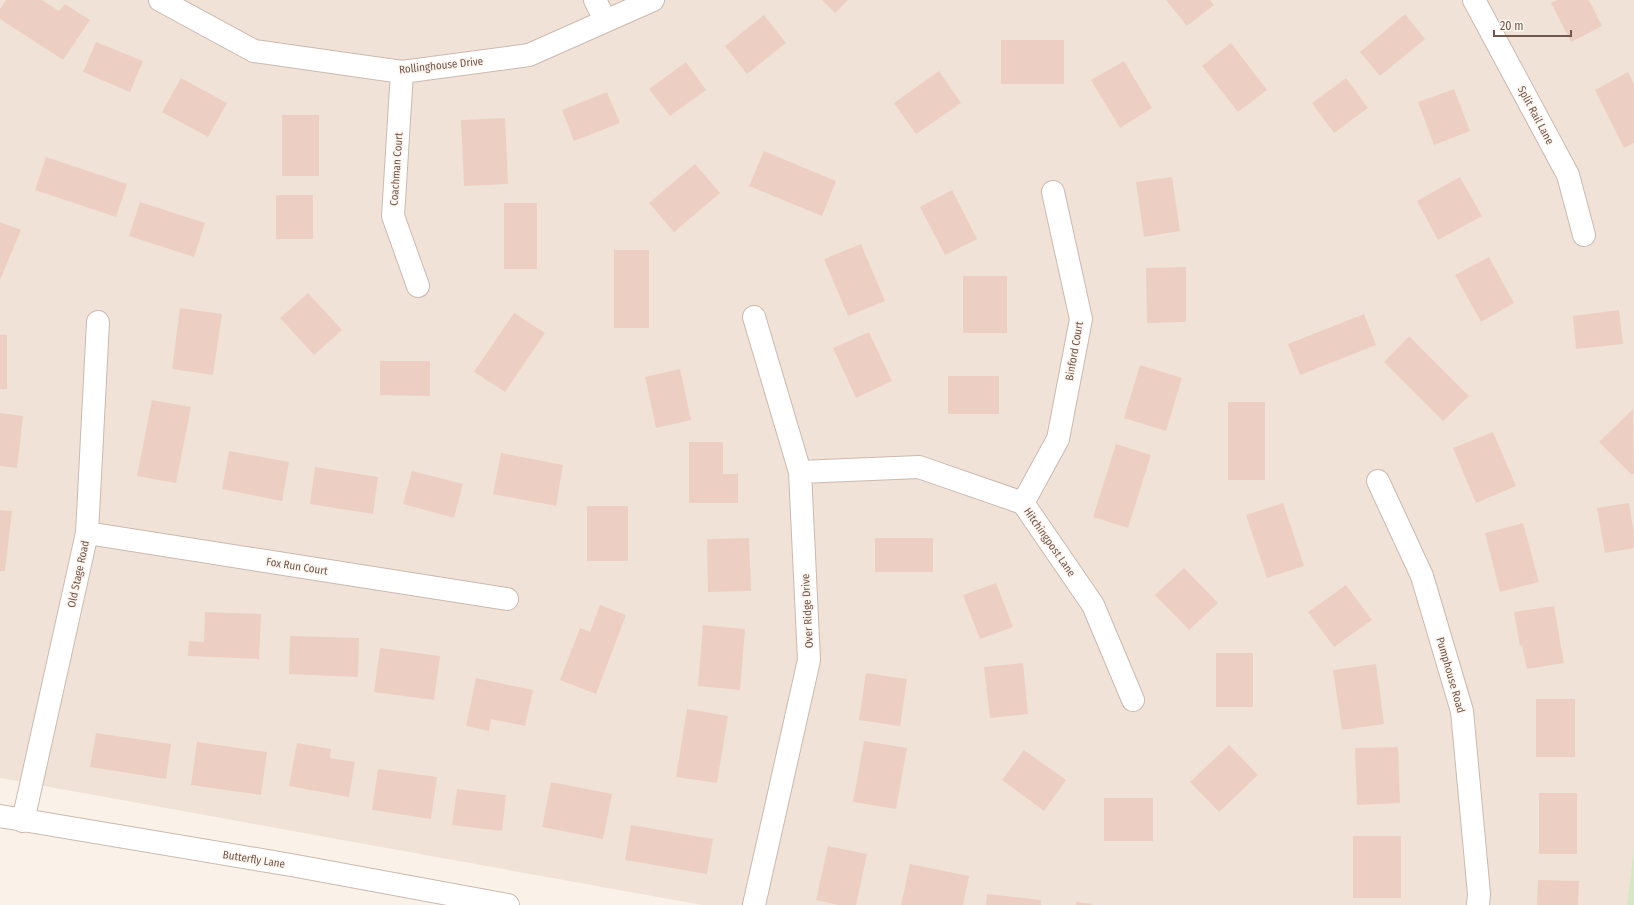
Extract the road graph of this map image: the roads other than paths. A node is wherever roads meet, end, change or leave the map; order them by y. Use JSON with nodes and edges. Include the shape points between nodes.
{"nodes":[{"id":1,"x":160,"y":0,"type":"edge"},
{"id":2,"x":595,"y":0,"type":"edge"},
{"id":3,"x":653,"y":0,"type":"edge"},
{"id":4,"x":1474,"y":0,"type":"edge"},
{"id":5,"x":605,"y":20,"type":"junction"},
{"id":6,"x":402,"y":72,"type":"junction"},
{"id":7,"x":1053,"y":192,"type":"dead end"},
{"id":8,"x":1584,"y":235,"type":"dead end"},
{"id":9,"x":418,"y":286,"type":"dead end"},
{"id":10,"x":754,"y":317,"type":"dead end"},
{"id":11,"x":98,"y":322,"type":"dead end"},
{"id":12,"x":800,"y":472,"type":"junction"},
{"id":13,"x":1378,"y":481,"type":"dead end"},
{"id":14,"x":1022,"y":503,"type":"junction"},
{"id":15,"x":87,"y":533,"type":"junction"},
{"id":16,"x":507,"y":599,"type":"dead end"},
{"id":17,"x":1133,"y":700,"type":"dead end"},
{"id":18,"x":0,"y":816,"type":"edge"},
{"id":19,"x":23,"y":821,"type":"junction"},
{"id":20,"x":508,"y":905,"type":"edge"},
{"id":21,"x":754,"y":905,"type":"edge"},
{"id":22,"x":1478,"y":905,"type":"edge"}],
"edges":[{"from":1,"to":6,"type":"street","name":"Rollinghouse Drive","via":[[254,51]]},
{"from":2,"to":5,"type":"street"},
{"from":3,"to":5,"type":"street","name":"Rollinghouse Drive"},
{"from":4,"to":8,"type":"street","name":"Split Rail Lane","via":[[1568,175]]},
{"from":5,"to":6,"type":"street","name":"Rollinghouse Drive","via":[[529,54]]},
{"from":6,"to":9,"type":"street","name":"Coachman Court","via":[[393,216]]},
{"from":7,"to":14,"type":"street","name":"Binford Court","via":[[1080,318],[1058,439]]},
{"from":10,"to":12,"type":"street","name":"Over Ridge Drive"},
{"from":11,"to":15,"type":"street","name":"Old Stage Road"},
{"from":12,"to":14,"type":"street","name":"Hitchingpost Lane","via":[[919,467]]},
{"from":12,"to":21,"type":"street","name":"Over Ridge Drive","via":[[809,660]]},
{"from":13,"to":22,"type":"street","name":"Pumphouse Road","via":[[1422,576],[1462,711]]},
{"from":14,"to":17,"type":"street","name":"Hitchingpost Lane","via":[[1094,605]]},
{"from":15,"to":16,"type":"street","name":"Fox Run Court"},
{"from":15,"to":19,"type":"street","name":"Old Stage Road"},
{"from":18,"to":19,"type":"street","name":"Butterfly Lane"},
{"from":19,"to":20,"type":"street","name":"Butterfly Lane","via":[[291,864]]}]}
